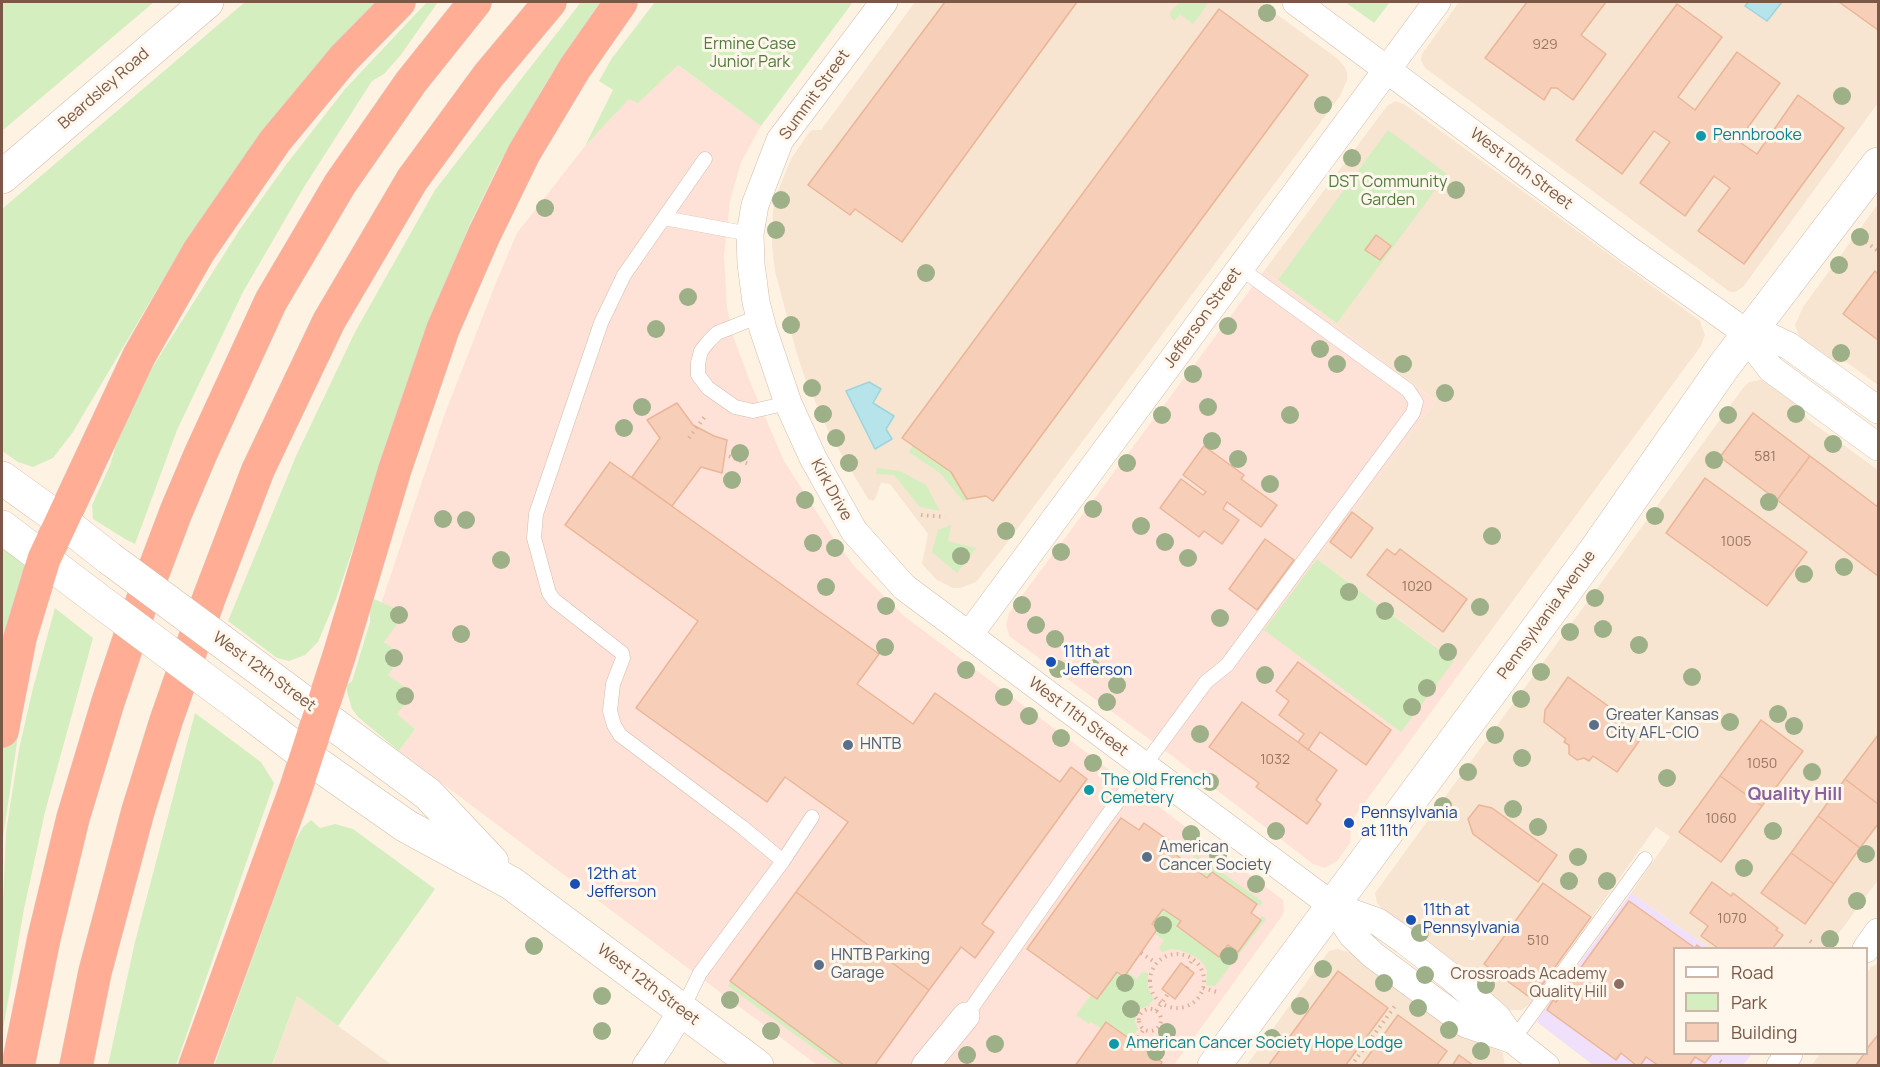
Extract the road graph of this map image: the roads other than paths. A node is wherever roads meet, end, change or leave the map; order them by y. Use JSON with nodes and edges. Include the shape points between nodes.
{"nodes":[{"id":1,"x":207,"y":2,"type":"edge"},
{"id":2,"x":399,"y":2,"type":"edge"},
{"id":3,"x":475,"y":2,"type":"edge"},
{"id":4,"x":550,"y":2,"type":"edge"},
{"id":5,"x":621,"y":2,"type":"edge"},
{"id":6,"x":884,"y":2,"type":"edge"},
{"id":7,"x":1296,"y":2,"type":"edge"},
{"id":8,"x":1437,"y":2,"type":"edge"},
{"id":9,"x":1388,"y":69,"type":"junction"},
{"id":10,"x":705,"y":159,"type":"dead end"},
{"id":11,"x":1878,"y":164,"type":"edge"},
{"id":12,"x":2,"y":177,"type":"edge"},
{"id":13,"x":664,"y":218,"type":"junction"},
{"id":14,"x":750,"y":234,"type":"junction"},
{"id":15,"x":1240,"y":268,"type":"junction"},
{"id":16,"x":758,"y":309,"type":"junction"},
{"id":17,"x":1748,"y":334,"type":"junction"},
{"id":18,"x":788,"y":403,"type":"junction"},
{"id":19,"x":1878,"y":410,"type":"edge"},
{"id":20,"x":1878,"y":447,"type":"edge"},
{"id":21,"x":2,"y":478,"type":"edge"},
{"id":22,"x":62,"y":521,"type":"junction"},
{"id":23,"x":2,"y":527,"type":"edge"},
{"id":24,"x":44,"y":559,"type":"junction"},
{"id":25,"x":969,"y":635,"type":"junction"},
{"id":26,"x":320,"y":713,"type":"junction"},
{"id":27,"x":2,"y":731,"type":"edge"},
{"id":28,"x":306,"y":756,"type":"junction"},
{"id":29,"x":1145,"y":766,"type":"junction"},
{"id":30,"x":812,"y":817,"type":"dead end"},
{"id":31,"x":1645,"y":859,"type":"dead end"},
{"id":32,"x":783,"y":861,"type":"junction"},
{"id":33,"x":511,"y":883,"type":"junction"},
{"id":34,"x":1333,"y":906,"type":"junction"},
{"id":35,"x":1878,"y":932,"type":"edge"},
{"id":36,"x":1867,"y":947,"type":"edge"},
{"id":37,"x":682,"y":1010,"type":"junction"},
{"id":38,"x":966,"y":1016,"type":"joint"},
{"id":39,"x":1513,"y":1040,"type":"junction"},
{"id":40,"x":18,"y":1065,"type":"edge"},
{"id":41,"x":76,"y":1065,"type":"edge"},
{"id":42,"x":195,"y":1065,"type":"edge"},
{"id":43,"x":646,"y":1065,"type":"edge"},
{"id":44,"x":757,"y":1065,"type":"edge"},
{"id":45,"x":925,"y":1065,"type":"edge"},
{"id":46,"x":1214,"y":1065,"type":"edge"},
{"id":47,"x":1546,"y":1065,"type":"edge"}],
"edges":[{"from":1,"to":12,"type":"main road","name":"Beardsley Road"},
{"from":2,"to":22,"type":"highway","via":[[344,58],[275,141],[199,251],[140,356]]},
{"from":3,"to":40,"type":"highway","via":[[411,82],[340,184],[271,301],[201,453],[140,607],[92,754],[44,938]]},
{"from":4,"to":41,"type":"highway","via":[[488,76],[412,180],[329,321],[258,470],[209,598],[138,811],[95,972]]},
{"from":5,"to":26,"type":"highway","via":[[575,68],[524,153],[483,235],[448,319],[395,469]]},
{"from":6,"to":14,"type":"street","name":"Summit Street","via":[[780,140],[755,205]]},
{"from":7,"to":9,"type":"street","name":"West 10th Street"},
{"from":8,"to":9,"type":"street","name":"Jefferson Street"},
{"from":9,"to":15,"type":"street","name":"Jefferson Street"},
{"from":9,"to":17,"type":"street","name":"West 10th Street"},
{"from":10,"to":13,"type":"lane"},
{"from":11,"to":17,"type":"main road","name":"Pennsylvania Avenue"},
{"from":13,"to":14,"type":"lane"},
{"from":13,"to":32,"type":"lane","via":[[624,275],[601,323],[536,514],[534,538],[554,600],[622,653],[610,711],[620,735]]},
{"from":14,"to":16,"type":"street","name":"Summit Street"},
{"from":15,"to":25,"type":"street","name":"Jefferson Street"},
{"from":15,"to":29,"type":"lane","via":[[1408,390],[1416,402],[1413,413],[1248,637],[1227,664],[1206,682]]},
{"from":16,"to":18,"type":"street","name":"Kirk Drive"},
{"from":16,"to":18,"type":"lane","via":[[717,333],[701,351],[698,375],[708,388],[735,407],[753,411]]},
{"from":17,"to":19,"type":"street","name":"West 10th Street","via":[[1789,346]]},
{"from":17,"to":20,"type":"street","name":"West 10th Street","via":[[1771,369]]},
{"from":17,"to":34,"type":"main road","name":"Pennsylvania Avenue","via":[[1597,548]]},
{"from":18,"to":25,"type":"street","name":"Kirk Drive","via":[[854,531],[904,587]]},
{"from":21,"to":22,"type":"main road","name":"West 12th Street"},
{"from":22,"to":24,"type":"highway"},
{"from":22,"to":26,"type":"main road","name":"West 12th Street","bridge":true},
{"from":23,"to":24,"type":"main road","name":"West 12th Street"},
{"from":24,"to":27,"type":"highway","via":[[20,638]]},
{"from":24,"to":28,"type":"main road","name":"West 12th Street","bridge":true},
{"from":25,"to":29,"type":"street","name":"West 11th Street"},
{"from":26,"to":28,"type":"highway"},
{"from":26,"to":33,"type":"main road","name":"West 12th Street","via":[[428,794]]},
{"from":28,"to":33,"type":"main road","name":"West 12th Street","via":[[406,826]]},
{"from":28,"to":42,"type":"highway"},
{"from":29,"to":34,"type":"street","name":"West 11th Street"},
{"from":29,"to":38,"type":"lane"},
{"from":30,"to":32,"type":"lane"},
{"from":31,"to":39,"type":"lane"},
{"from":32,"to":37,"type":"lane","via":[[700,973]]},
{"from":33,"to":37,"type":"main road","name":"West 12th Street"},
{"from":34,"to":39,"type":"street","name":"West 11th Street","via":[[1352,935],[1410,983],[1466,1024]]},
{"from":34,"to":46,"type":"main road","name":"Pennsylvania Avenue"},
{"from":35,"to":36,"type":"street"},
{"from":37,"to":43,"type":"street"},
{"from":37,"to":44,"type":"main road","name":"West 12th Street"},
{"from":38,"to":45,"type":"street"},
{"from":39,"to":47,"type":"street","name":"West 11th Street"}]}
